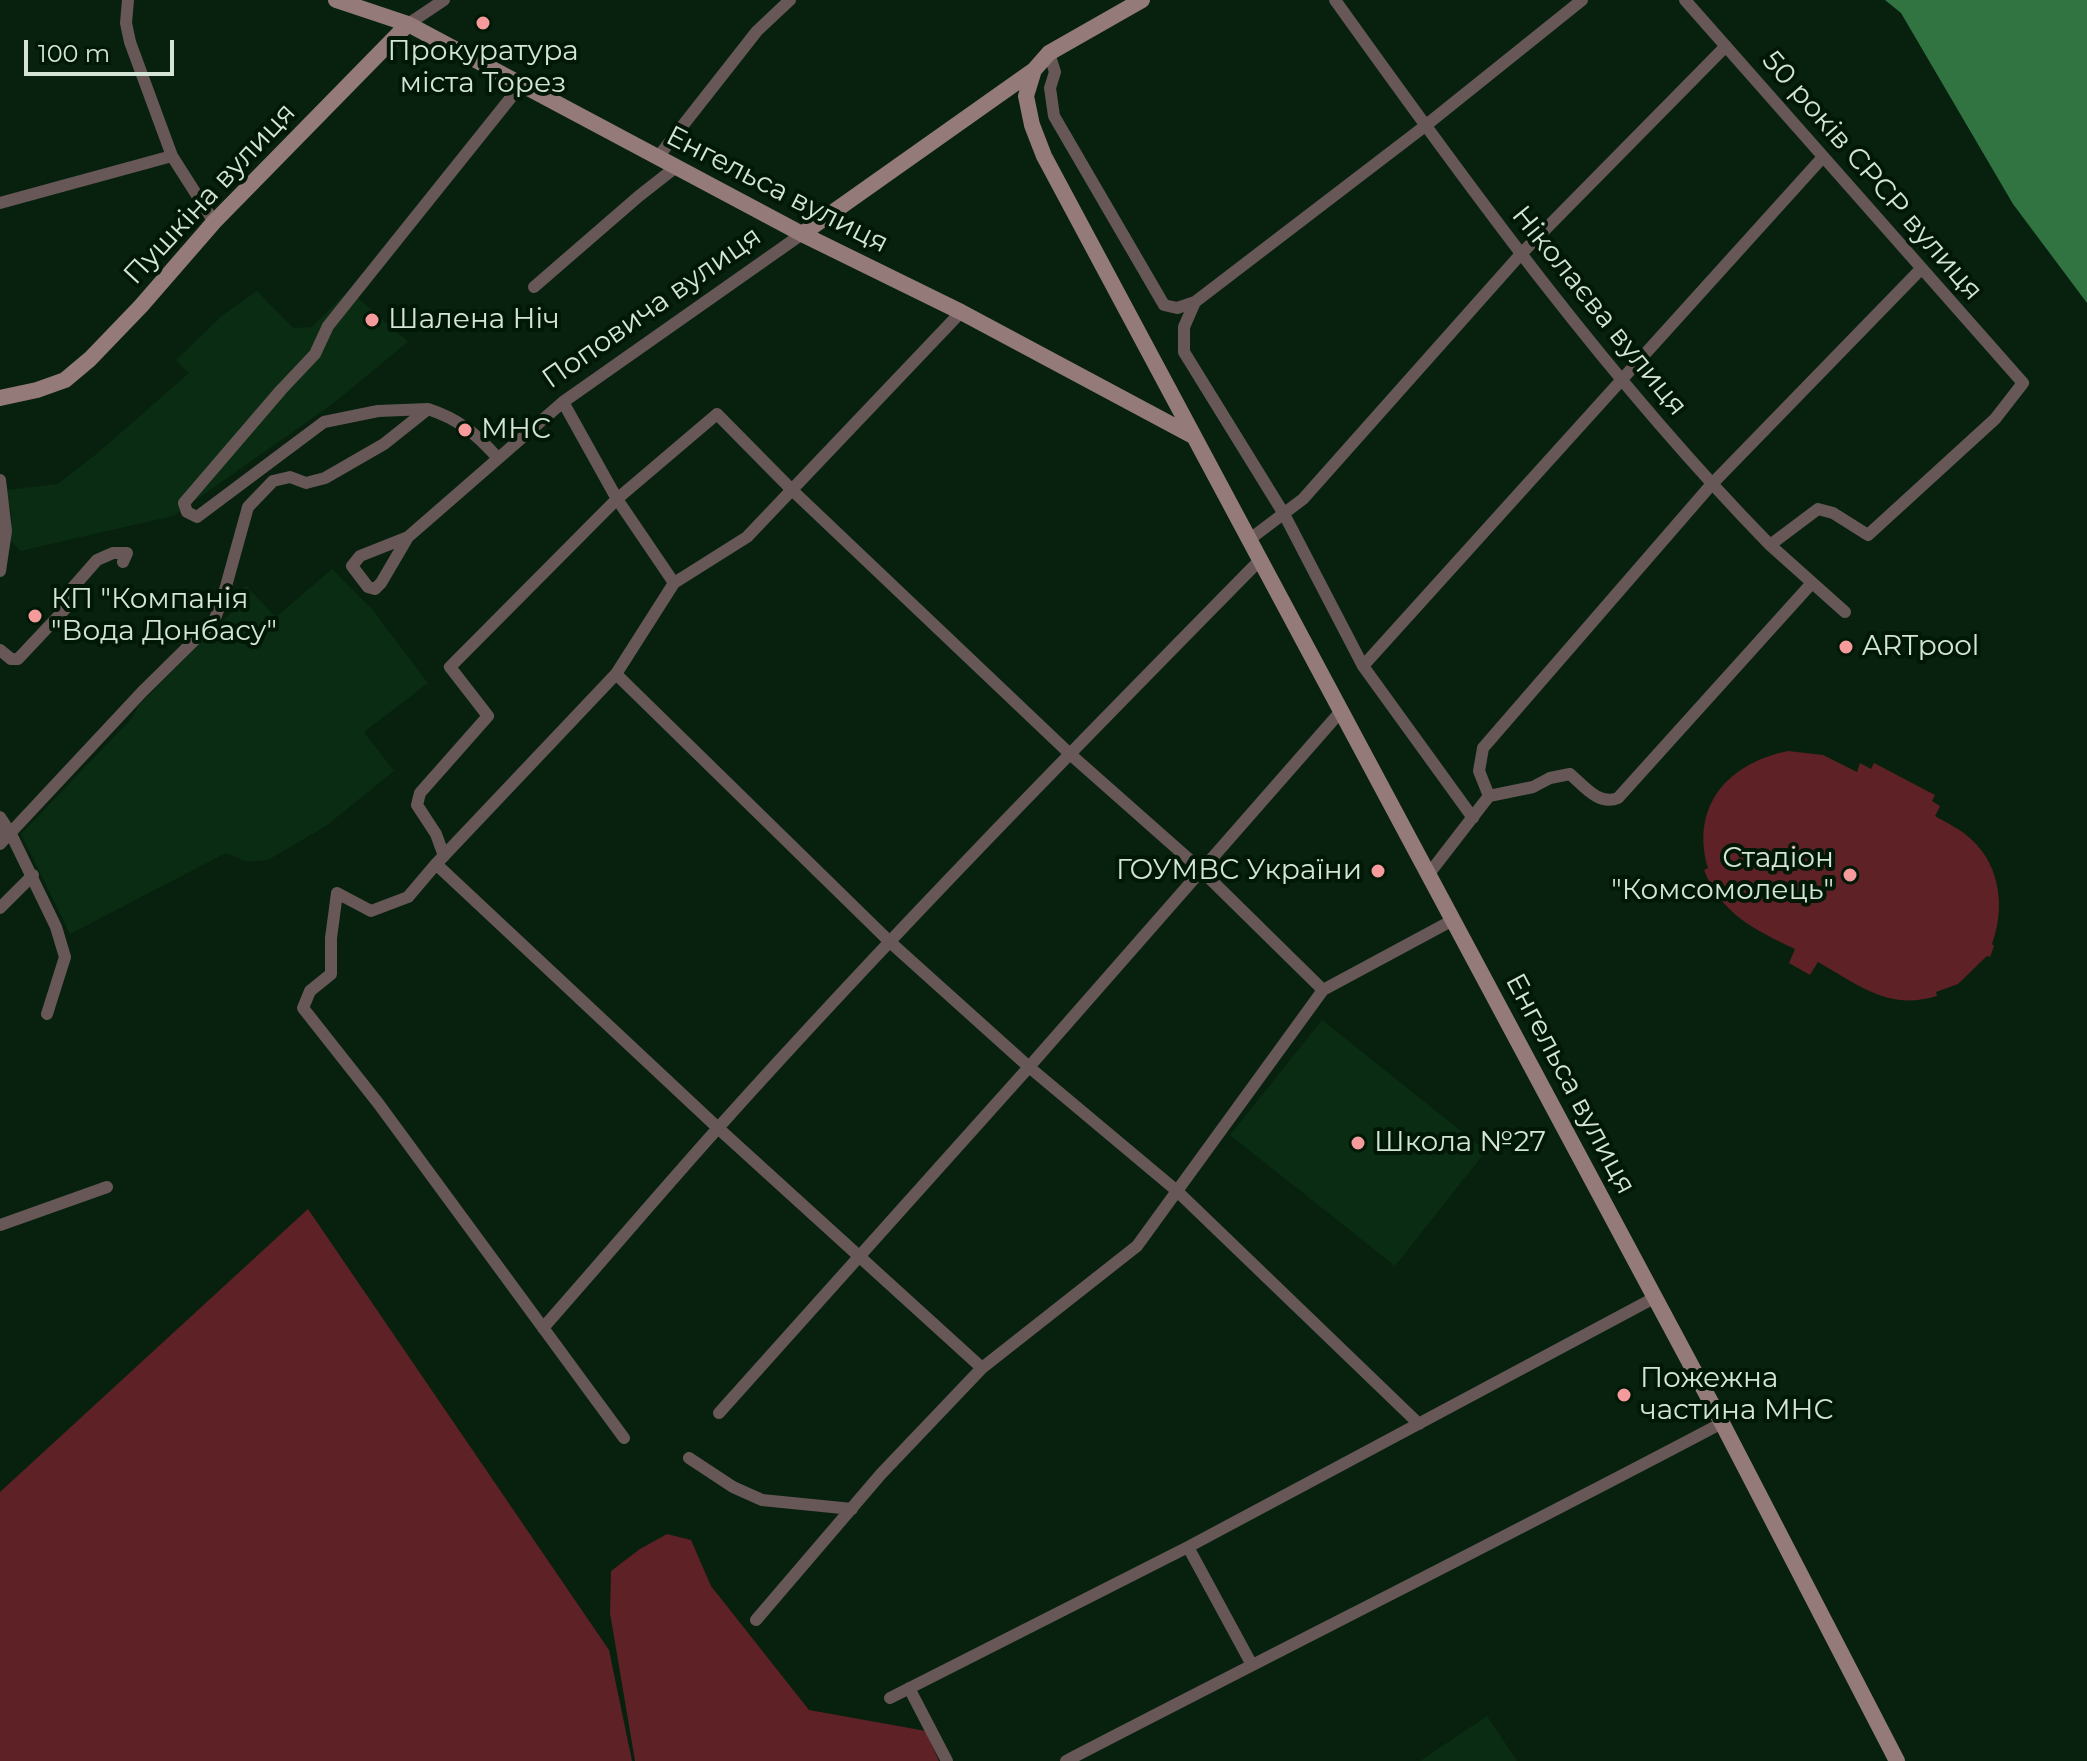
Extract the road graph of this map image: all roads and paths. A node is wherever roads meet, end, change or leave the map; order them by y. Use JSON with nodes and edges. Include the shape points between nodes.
{"nodes":[{"id":1,"x":128,"y":0,"type":"edge"},
{"id":2,"x":336,"y":0,"type":"edge"},
{"id":3,"x":444,"y":0,"type":"edge"},
{"id":4,"x":790,"y":0,"type":"edge"},
{"id":5,"x":1142,"y":0,"type":"edge"},
{"id":6,"x":1335,"y":0,"type":"edge"},
{"id":7,"x":1582,"y":0,"type":"edge"},
{"id":8,"x":1685,"y":0,"type":"edge"},
{"id":9,"x":408,"y":24,"type":"junction"},
{"id":10,"x":1726,"y":46,"type":"junction"},
{"id":11,"x":1049,"y":53,"type":"junction"},
{"id":12,"x":1034,"y":70,"type":"junction"},
{"id":13,"x":521,"y":85,"type":"junction"},
{"id":14,"x":1425,"y":126,"type":"junction"},
{"id":15,"x":172,"y":156,"type":"junction"},
{"id":16,"x":658,"y":157,"type":"junction"},
{"id":17,"x":1823,"y":157,"type":"junction"},
{"id":18,"x":676,"y":167,"type":"junction"},
{"id":19,"x":0,"y":203,"type":"edge"},
{"id":20,"x":214,"y":222,"type":"junction"},
{"id":21,"x":802,"y":234,"type":"junction"},
{"id":22,"x":1520,"y":255,"type":"junction"},
{"id":23,"x":1921,"y":269,"type":"junction"},
{"id":24,"x":534,"y":287,"type":"dead end"},
{"id":25,"x":1195,"y":302,"type":"junction"},
{"id":26,"x":961,"y":312,"type":"junction"},
{"id":27,"x":1620,"y":380,"type":"junction"},
{"id":28,"x":0,"y":398,"type":"edge"},
{"id":29,"x":563,"y":402,"type":"junction"},
{"id":30,"x":428,"y":409,"type":"junction"},
{"id":31,"x":1191,"y":435,"type":"junction"},
{"id":32,"x":497,"y":457,"type":"junction"},
{"id":33,"x":0,"y":480,"type":"edge"},
{"id":34,"x":1711,"y":485,"type":"junction"},
{"id":35,"x":792,"y":490,"type":"junction"},
{"id":36,"x":617,"y":499,"type":"junction"},
{"id":37,"x":1284,"y":514,"type":"junction"},
{"id":38,"x":408,"y":537,"type":"junction"},
{"id":39,"x":1250,"y":539,"type":"junction"},
{"id":40,"x":1770,"y":545,"type":"junction"},
{"id":41,"x":1260,"y":560,"type":"junction"},
{"id":42,"x":123,"y":562,"type":"dead end"},
{"id":43,"x":0,"y":571,"type":"edge"},
{"id":44,"x":674,"y":583,"type":"junction"},
{"id":45,"x":1811,"y":584,"type":"junction"},
{"id":46,"x":1845,"y":612,"type":"dead end"},
{"id":47,"x":0,"y":650,"type":"edge"},
{"id":48,"x":1363,"y":666,"type":"junction"},
{"id":49,"x":616,"y":674,"type":"junction"},
{"id":50,"x":1342,"y":710,"type":"junction"},
{"id":51,"x":1070,"y":754,"type":"junction"},
{"id":52,"x":1489,"y":796,"type":"junction"},
{"id":53,"x":0,"y":817,"type":"edge"},
{"id":54,"x":1473,"y":818,"type":"junction"},
{"id":55,"x":5,"y":831,"type":"edge"},
{"id":56,"x":0,"y":844,"type":"edge"},
{"id":57,"x":440,"y":860,"type":"junction"},
{"id":58,"x":1200,"y":869,"type":"junction"},
{"id":59,"x":33,"y":875,"type":"junction"},
{"id":60,"x":1428,"y":875,"type":"junction"},
{"id":61,"x":0,"y":908,"type":"edge"},
{"id":62,"x":1453,"y":920,"type":"junction"},
{"id":63,"x":890,"y":942,"type":"junction"},
{"id":64,"x":1323,"y":990,"type":"junction"},
{"id":65,"x":47,"y":1014,"type":"dead end"},
{"id":66,"x":1029,"y":1067,"type":"junction"},
{"id":67,"x":718,"y":1128,"type":"junction"},
{"id":68,"x":107,"y":1187,"type":"dead end"},
{"id":69,"x":1177,"y":1191,"type":"junction"},
{"id":70,"x":0,"y":1225,"type":"edge"},
{"id":71,"x":858,"y":1256,"type":"junction"},
{"id":72,"x":1654,"y":1298,"type":"junction"},
{"id":73,"x":543,"y":1328,"type":"junction"},
{"id":74,"x":982,"y":1368,"type":"junction"},
{"id":75,"x":719,"y":1413,"type":"dead end"},
{"id":76,"x":1722,"y":1423,"type":"junction"},
{"id":77,"x":1419,"y":1424,"type":"junction"},
{"id":78,"x":624,"y":1438,"type":"dead end"},
{"id":79,"x":689,"y":1458,"type":"dead end"},
{"id":80,"x":852,"y":1509,"type":"junction"},
{"id":81,"x":1188,"y":1547,"type":"junction"},
{"id":82,"x":756,"y":1620,"type":"dead end"},
{"id":83,"x":1252,"y":1665,"type":"junction"},
{"id":84,"x":909,"y":1688,"type":"junction"},
{"id":85,"x":890,"y":1698,"type":"dead end"},
{"id":86,"x":947,"y":1761,"type":"edge"},
{"id":87,"x":1066,"y":1761,"type":"edge"},
{"id":88,"x":1897,"y":1761,"type":"edge"}],
"edges":[{"from":1,"to":15,"type":"street","via":[[130,42]]},
{"from":2,"to":9,"type":"street","name":"Енгельса вулиця"},
{"from":3,"to":9,"type":"street","name":"Пушкіна вулиця"},
{"from":4,"to":16,"type":"street","via":[[757,31]]},
{"from":5,"to":11,"type":"street"},
{"from":6,"to":14,"type":"street","name":"Ніколаєва вулиця"},
{"from":7,"to":14,"type":"street"},
{"from":8,"to":10,"type":"street","name":"50 років СРСР вулиця"},
{"from":9,"to":13,"type":"street","name":"Енгельса вулиця"},
{"from":9,"to":20,"type":"street","name":"Пушкіна вулиця"},
{"from":10,"to":17,"type":"street","name":"50 років СРСР вулиця"},
{"from":10,"to":22,"type":"street"},
{"from":11,"to":12,"type":"street"},
{"from":11,"to":25,"type":"street","via":[[1055,72],[1050,88],[1054,116],[1164,305],[1177,308]]},
{"from":12,"to":21,"type":"street"},
{"from":12,"to":31,"type":"street","name":"Енгельса вулиця","via":[[1026,96],[1044,156]]},
{"from":13,"to":16,"type":"street","name":"Енгельса вулиця"},
{"from":13,"to":30,"type":"street","via":[[328,326],[315,354],[184,503],[187,512],[197,517],[324,422],[378,411]]},
{"from":14,"to":22,"type":"street","name":"Ніколаєва вулиця"},
{"from":14,"to":25,"type":"street"},
{"from":15,"to":19,"type":"street"},
{"from":15,"to":20,"type":"street"},
{"from":16,"to":18,"type":"street","name":"Енгельса вулиця"},
{"from":17,"to":23,"type":"street","name":"50 років СРСР вулиця"},
{"from":17,"to":27,"type":"street"},
{"from":18,"to":21,"type":"street","name":"Енгельса вулиця"},
{"from":18,"to":24,"type":"street"},
{"from":20,"to":28,"type":"street","name":"Пушкіна вулиця","via":[[141,306],[65,380]]},
{"from":21,"to":26,"type":"street","name":"Енгельса вулиця"},
{"from":21,"to":29,"type":"street","name":"Поповича вулиця"},
{"from":22,"to":27,"type":"street","name":"Ніколаєва вулиця"},
{"from":22,"to":37,"type":"street"},
{"from":23,"to":34,"type":"street"},
{"from":23,"to":40,"type":"street","name":"50 років СРСР вулиця","via":[[2023,383],[1995,419],[1868,535],[1818,509]]},
{"from":25,"to":37,"type":"street","via":[[1184,327],[1184,352]]},
{"from":26,"to":31,"type":"street","name":"Енгельса вулиця"},
{"from":26,"to":35,"type":"street"},
{"from":27,"to":34,"type":"street","name":"Ніколаєва вулиця"},
{"from":27,"to":48,"type":"street"},
{"from":29,"to":32,"type":"street","name":"Поповича вулиця"},
{"from":29,"to":36,"type":"street"},
{"from":30,"to":32,"type":"street","via":[[472,430]]},
{"from":30,"to":55,"type":"street","via":[[384,444],[325,478],[273,481],[248,507],[214,621]]},
{"from":31,"to":39,"type":"street","name":"Енгельса вулиця"},
{"from":32,"to":38,"type":"street","name":"Поповича вулиця"},
{"from":33,"to":43,"type":"street","via":[[6,531]]},
{"from":34,"to":40,"type":"street","name":"Ніколаєва вулиця"},
{"from":34,"to":52,"type":"street","via":[[1483,748],[1479,771]]},
{"from":35,"to":36,"type":"street","via":[[717,414]]},
{"from":35,"to":44,"type":"street","via":[[747,537]]},
{"from":35,"to":51,"type":"street"},
{"from":36,"to":44,"type":"street"},
{"from":36,"to":57,"type":"street","via":[[450,667],[488,716],[420,793],[417,805],[436,834]]},
{"from":37,"to":39,"type":"street"},
{"from":37,"to":48,"type":"street"},
{"from":38,"to":38,"type":"street","name":"Поповича вулиця","via":[[360,556],[352,566],[368,587],[381,583]]},
{"from":39,"to":41,"type":"street","name":"Енгельса вулиця"},
{"from":40,"to":45,"type":"street","name":"Ніколаєва вулиця"},
{"from":41,"to":50,"type":"street","name":"Енгельса вулиця"},
{"from":41,"to":51,"type":"street"},
{"from":42,"to":47,"type":"street","via":[[127,553],[97,560],[68,593],[66,608],[18,659]]},
{"from":44,"to":49,"type":"street"},
{"from":45,"to":46,"type":"street","name":"Ніколаєва вулиця"},
{"from":45,"to":52,"type":"street","via":[[1618,798],[1600,799],[1570,774]]},
{"from":48,"to":54,"type":"street"},
{"from":49,"to":57,"type":"street"},
{"from":49,"to":63,"type":"street"},
{"from":50,"to":58,"type":"street"},
{"from":50,"to":60,"type":"street","name":"Енгельса вулиця"},
{"from":51,"to":58,"type":"street"},
{"from":51,"to":63,"type":"street"},
{"from":52,"to":54,"type":"street"},
{"from":53,"to":55,"type":"street"},
{"from":54,"to":60,"type":"street"},
{"from":55,"to":56,"type":"street"},
{"from":55,"to":59,"type":"street"},
{"from":57,"to":67,"type":"street"},
{"from":57,"to":73,"type":"street","via":[[408,897],[371,911],[337,893],[331,974],[310,991],[303,1008]]},
{"from":58,"to":64,"type":"street"},
{"from":58,"to":66,"type":"street"},
{"from":59,"to":61,"type":"street"},
{"from":59,"to":65,"type":"street","via":[[65,957]]},
{"from":60,"to":62,"type":"street","name":"Енгельса вулиця"},
{"from":62,"to":64,"type":"street"},
{"from":62,"to":72,"type":"street","name":"Енгельса вулиця"},
{"from":63,"to":66,"type":"street"},
{"from":63,"to":67,"type":"street"},
{"from":64,"to":69,"type":"street"},
{"from":66,"to":69,"type":"street"},
{"from":66,"to":71,"type":"street"},
{"from":67,"to":71,"type":"street"},
{"from":67,"to":73,"type":"street"},
{"from":68,"to":70,"type":"street"},
{"from":69,"to":74,"type":"street","via":[[1137,1246]]},
{"from":69,"to":77,"type":"street"},
{"from":71,"to":74,"type":"street"},
{"from":71,"to":75,"type":"street"},
{"from":72,"to":76,"type":"street","name":"Енгельса вулиця"},
{"from":72,"to":77,"type":"street"},
{"from":73,"to":78,"type":"street"},
{"from":74,"to":80,"type":"street"},
{"from":76,"to":83,"type":"street"},
{"from":76,"to":88,"type":"street","name":"Енгельса вулиця"},
{"from":77,"to":81,"type":"street"},
{"from":79,"to":80,"type":"street","via":[[762,1500]]},
{"from":80,"to":82,"type":"street"},
{"from":81,"to":83,"type":"street"},
{"from":81,"to":84,"type":"street"},
{"from":83,"to":87,"type":"street"},
{"from":84,"to":85,"type":"street"},
{"from":84,"to":86,"type":"street"}]}
